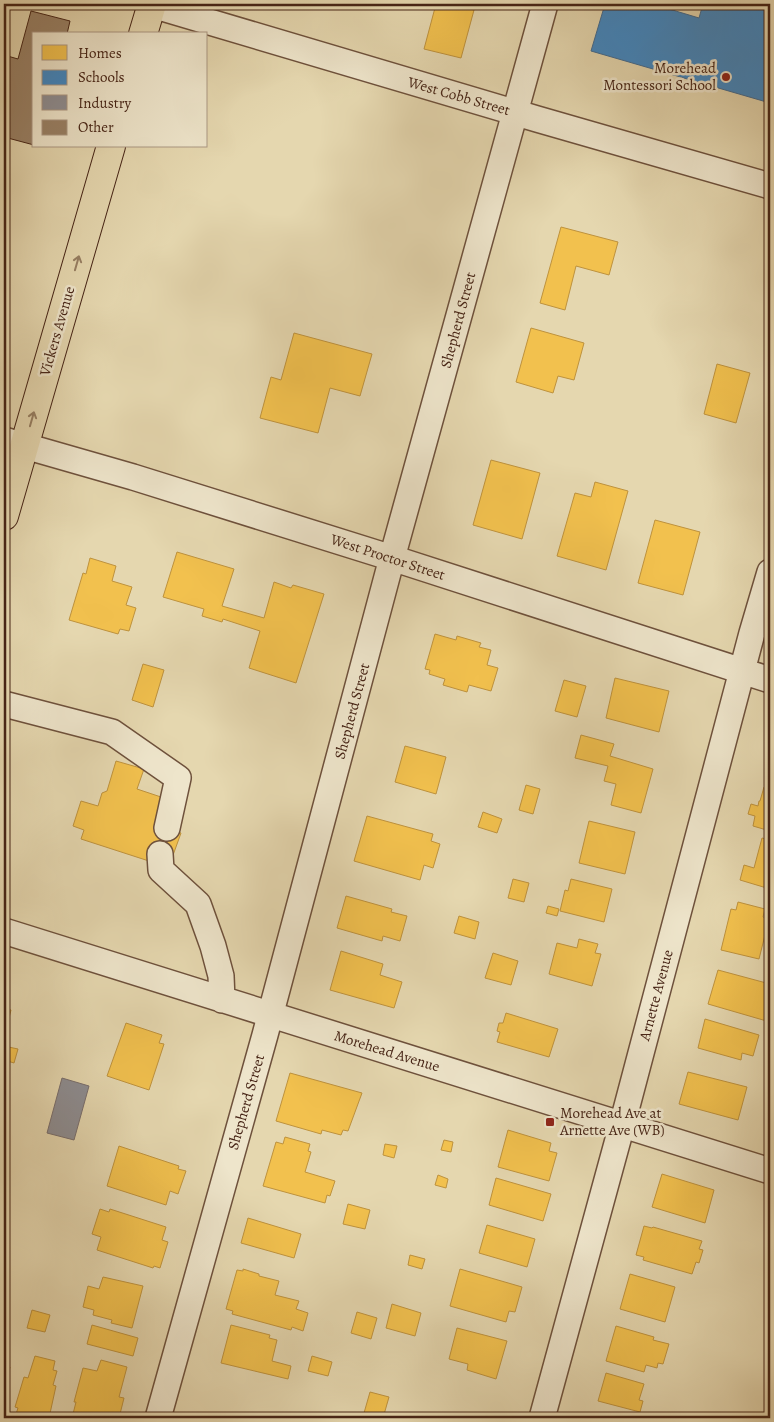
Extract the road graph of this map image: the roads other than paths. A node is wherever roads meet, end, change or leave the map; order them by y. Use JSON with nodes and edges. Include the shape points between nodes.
{"nodes":[{"id":1,"x":151,"y":4,"type":"edge"},
{"id":2,"x":545,"y":4,"type":"edge"},
{"id":3,"x":144,"y":32,"type":"edge"},
{"id":4,"x":515,"y":112,"type":"junction"},
{"id":5,"x":110,"y":148,"type":"edge"},
{"id":6,"x":770,"y":186,"type":"edge"},
{"id":7,"x":14,"y":443,"type":"edge"},
{"id":8,"x":4,"y":516,"type":"edge"},
{"id":9,"x":392,"y":558,"type":"junction"},
{"id":10,"x":770,"y":572,"type":"edge"},
{"id":11,"x":742,"y":671,"type":"junction"},
{"id":12,"x":770,"y":680,"type":"edge"},
{"id":13,"x":4,"y":704,"type":"edge"},
{"id":14,"x":167,"y":828,"type":"dead end"},
{"id":15,"x":160,"y":854,"type":"dead end"},
{"id":16,"x":4,"y":931,"type":"edge"},
{"id":17,"x":222,"y":1000,"type":"junction"},
{"id":18,"x":270,"y":1015,"type":"junction"},
{"id":19,"x":622,"y":1125,"type":"junction"},
{"id":20,"x":770,"y":1171,"type":"edge"},
{"id":21,"x":158,"y":1418,"type":"edge"},
{"id":22,"x":542,"y":1418,"type":"edge"}],
"edges":[{"from":1,"to":3,"type":"main road"},
{"from":1,"to":4,"type":"street","name":"West Cobb Street"},
{"from":2,"to":4,"type":"street","name":"Shepherd Street"},
{"from":4,"to":6,"type":"street","name":"West Cobb Street"},
{"from":4,"to":9,"type":"street","name":"Shepherd Street"},
{"from":7,"to":5,"type":"main road","name":"Vickers Avenue","one_way":true},
{"from":7,"to":8,"type":"main road","name":"Vickers Avenue"},
{"from":7,"to":9,"type":"street","name":"West Proctor Street"},
{"from":9,"to":11,"type":"street","name":"West Proctor Street"},
{"from":9,"to":18,"type":"street","name":"Shepherd Street"},
{"from":10,"to":11,"type":"street","name":"Arnette Avenue"},
{"from":11,"to":12,"type":"street","name":"West Proctor Street"},
{"from":11,"to":19,"type":"street","name":"Arnette Avenue"},
{"from":13,"to":14,"type":"street","via":[[112,732],[178,778]]},
{"from":15,"to":17,"type":"street","via":[[161,870],[198,904],[219,968]]},
{"from":16,"to":17,"type":"street","name":"Morehead Avenue"},
{"from":17,"to":18,"type":"street","name":"Morehead Avenue"},
{"from":18,"to":19,"type":"street","name":"Morehead Avenue"},
{"from":18,"to":21,"type":"street","name":"Shepherd Street"},
{"from":19,"to":20,"type":"street","name":"Morehead Avenue"},
{"from":19,"to":22,"type":"street","name":"Arnette Avenue"}]}
